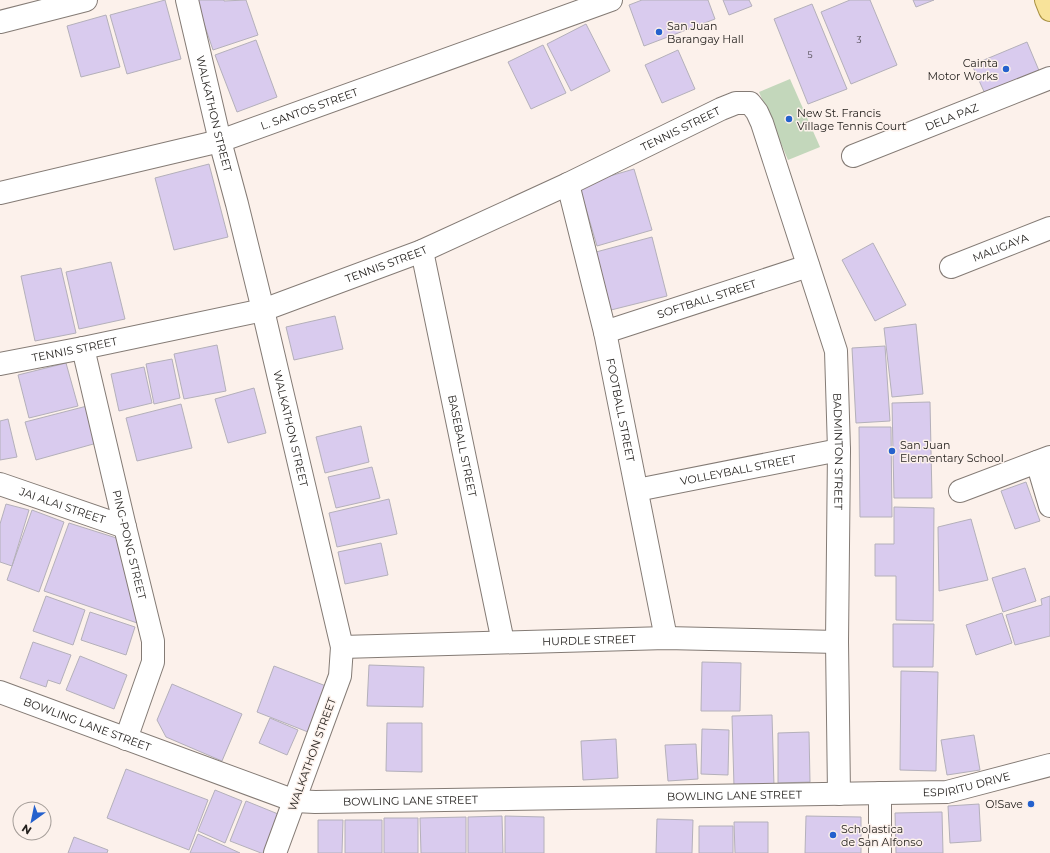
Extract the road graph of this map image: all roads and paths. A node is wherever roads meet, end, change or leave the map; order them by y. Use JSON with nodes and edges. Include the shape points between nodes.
{"nodes":[{"id":1,"x":86,"y":0,"type":"edge"},
{"id":2,"x":187,"y":0,"type":"edge"},
{"id":3,"x":611,"y":0,"type":"edge"},
{"id":4,"x":1046,"y":0,"type":"edge"},
{"id":5,"x":1050,"y":10,"type":"edge"},
{"id":6,"x":8,"y":13,"type":"edge"},
{"id":7,"x":1050,"y":78,"type":"edge"},
{"id":8,"x":750,"y":103,"type":"joint"},
{"id":9,"x":220,"y":141,"type":"junction"},
{"id":10,"x":853,"y":156,"type":"dead end"},
{"id":11,"x":568,"y":184,"type":"junction"},
{"id":12,"x":0,"y":193,"type":"edge"},
{"id":13,"x":1050,"y":228,"type":"edge"},
{"id":14,"x":422,"y":251,"type":"junction"},
{"id":15,"x":808,"y":266,"type":"junction"},
{"id":16,"x":951,"y":267,"type":"dead end"},
{"id":17,"x":263,"y":310,"type":"junction"},
{"id":18,"x":605,"y":332,"type":"junction"},
{"id":19,"x":83,"y":348,"type":"junction"},
{"id":20,"x":0,"y":364,"type":"edge"},
{"id":21,"x":839,"y":450,"type":"junction"},
{"id":22,"x":1044,"y":459,"type":"edge"},
{"id":23,"x":0,"y":484,"type":"edge"},
{"id":24,"x":637,"y":490,"type":"junction"},
{"id":25,"x":960,"y":491,"type":"dead end"},
{"id":26,"x":1050,"y":506,"type":"edge"},
{"id":27,"x":125,"y":527,"type":"junction"},
{"id":28,"x":666,"y":638,"type":"junction"},
{"id":29,"x":502,"y":642,"type":"junction"},
{"id":30,"x":837,"y":642,"type":"junction"},
{"id":31,"x":342,"y":647,"type":"junction"},
{"id":32,"x":0,"y":692,"type":"edge"},
{"id":33,"x":126,"y":739,"type":"junction"},
{"id":34,"x":1050,"y":765,"type":"edge"},
{"id":35,"x":860,"y":794,"type":"junction"},
{"id":36,"x":296,"y":801,"type":"junction"},
{"id":37,"x":275,"y":853,"type":"edge"},
{"id":38,"x":880,"y":853,"type":"edge"}],
"edges":[{"from":1,"to":6,"type":"street"},
{"from":2,"to":9,"type":"street","name":"WALKATHON STREET"},
{"from":3,"to":9,"type":"street","name":"L. SANTOS STREET"},
{"from":4,"to":5,"type":"main road"},
{"from":7,"to":10,"type":"street","name":"DELA PAZ"},
{"from":8,"to":11,"type":"street","name":"TENNIS STREET","via":[[736,103],[721,109]]},
{"from":8,"to":15,"type":"street","name":"BADMINTON STREET","via":[[762,123]]},
{"from":9,"to":12,"type":"street","name":"L. SANTOS STREET"},
{"from":9,"to":17,"type":"street","name":"WALKATHON STREET"},
{"from":11,"to":14,"type":"street","name":"TENNIS STREET"},
{"from":11,"to":18,"type":"street","name":"FOOTBALL STREET"},
{"from":13,"to":16,"type":"street","name":"MALIGAYA"},
{"from":14,"to":17,"type":"street","name":"TENNIS STREET"},
{"from":14,"to":29,"type":"street","name":"BASEBALL STREET"},
{"from":15,"to":18,"type":"street","name":"SOFTBALL STREET"},
{"from":15,"to":21,"type":"street","name":"BADMINTON STREET","via":[[836,352]]},
{"from":17,"to":19,"type":"street","name":"TENNIS STREET"},
{"from":17,"to":31,"type":"street","name":"WALKATHON STREET"},
{"from":18,"to":24,"type":"street","name":"FOOTBALL STREET"},
{"from":19,"to":20,"type":"street","name":"TENNIS STREET"},
{"from":19,"to":27,"type":"street","name":"PING-PONG STREET"},
{"from":21,"to":24,"type":"street","name":"VOLLEYBALL STREET"},
{"from":21,"to":30,"type":"street","name":"BADMINTON STREET"},
{"from":22,"to":25,"type":"street"},
{"from":22,"to":26,"type":"street"},
{"from":23,"to":27,"type":"street","name":"JAI ALAI STREET"},
{"from":24,"to":28,"type":"street","name":"FOOTBALL STREET"},
{"from":27,"to":33,"type":"street","name":"PING-PONG STREET","via":[[153,641],[153,662]]},
{"from":28,"to":29,"type":"street","name":"HURDLE STREET"},
{"from":28,"to":30,"type":"street","name":"HURDLE STREET"},
{"from":29,"to":31,"type":"street","name":"HURDLE STREET"},
{"from":30,"to":35,"type":"street","name":"BADMINTON STREET"},
{"from":31,"to":36,"type":"street","name":"WALKATHON STREET","via":[[340,676]]},
{"from":32,"to":33,"type":"street","name":"BOWLING LANE STREET"},
{"from":33,"to":36,"type":"street","name":"BOWLING LANE STREET"},
{"from":34,"to":35,"type":"street","name":"ESPIRITU DRIVE","via":[[947,792]]},
{"from":35,"to":36,"type":"street","name":"BOWLING LANE STREET"},
{"from":35,"to":38,"type":"street","name":"BADMINTON STREET"},
{"from":36,"to":37,"type":"street","name":"WALKATHON STREET"}]}
